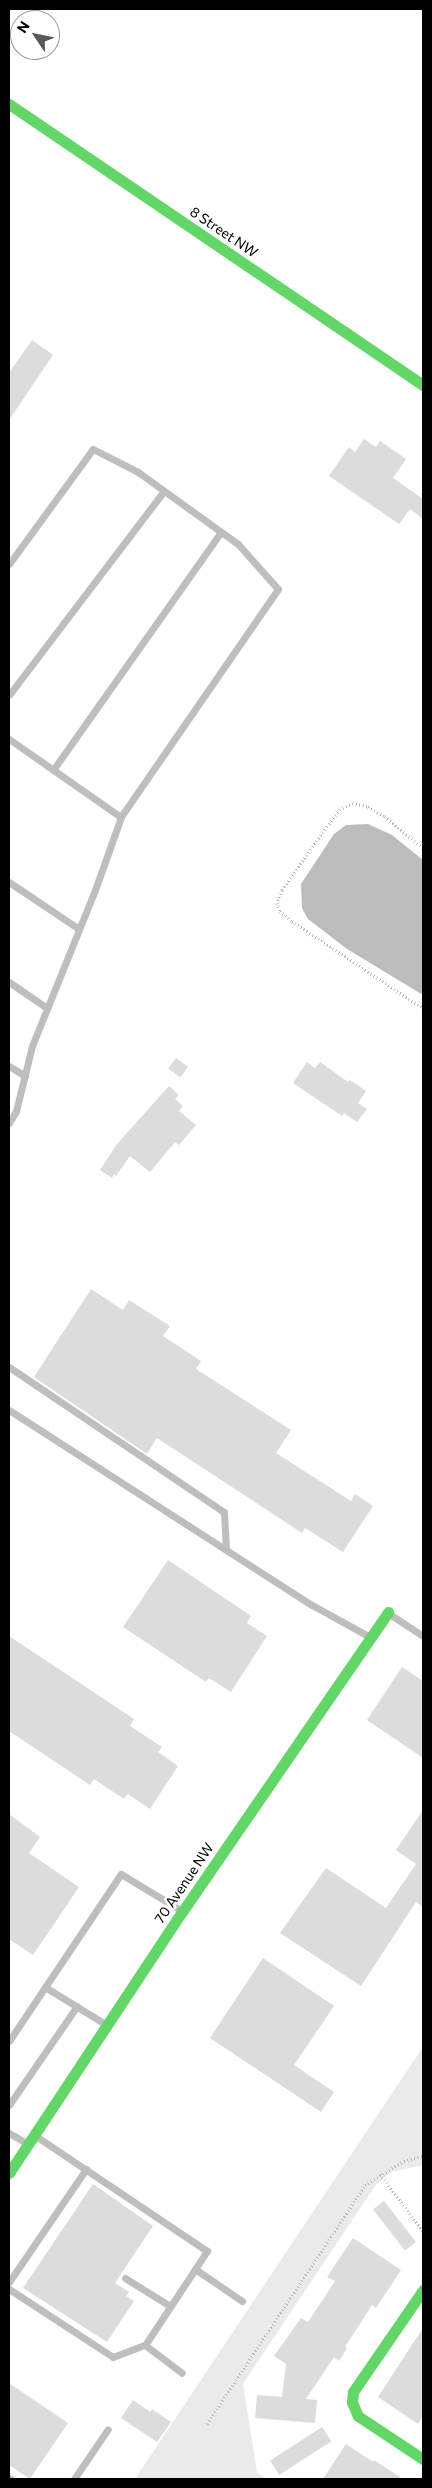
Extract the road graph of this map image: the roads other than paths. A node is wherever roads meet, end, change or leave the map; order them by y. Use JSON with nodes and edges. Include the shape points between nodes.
{"nodes":[{"id":1,"x":9,"y":104,"type":"edge"},
{"id":2,"x":423,"y":385,"type":"edge"},
{"id":3,"x":164,"y":490,"type":"junction"},
{"id":4,"x":221,"y":532,"type":"junction"},
{"id":5,"x":9,"y":564,"type":"edge"},
{"id":6,"x":9,"y":695,"type":"edge"},
{"id":7,"x":9,"y":739,"type":"edge"},
{"id":8,"x":53,"y":770,"type":"junction"},
{"id":9,"x":121,"y":817,"type":"junction"},
{"id":10,"x":9,"y":882,"type":"edge"},
{"id":11,"x":79,"y":929,"type":"junction"},
{"id":12,"x":9,"y":982,"type":"edge"},
{"id":13,"x":48,"y":1008,"type":"junction"},
{"id":14,"x":9,"y":1066,"type":"edge"},
{"id":15,"x":25,"y":1076,"type":"junction"},
{"id":16,"x":9,"y":1123,"type":"edge"},
{"id":17,"x":9,"y":1367,"type":"edge"},
{"id":18,"x":9,"y":1410,"type":"edge"},
{"id":19,"x":226,"y":1549,"type":"junction"},
{"id":20,"x":388,"y":1612,"type":"joint"},
{"id":21,"x":423,"y":1636,"type":"edge"},
{"id":22,"x":370,"y":1637,"type":"junction"},
{"id":23,"x":182,"y":1912,"type":"junction"},
{"id":24,"x":45,"y":1987,"type":"junction"},
{"id":25,"x":77,"y":2006,"type":"junction"},
{"id":26,"x":107,"y":2025,"type":"junction"},
{"id":27,"x":9,"y":2041,"type":"edge"},
{"id":28,"x":9,"y":2106,"type":"edge"},
{"id":29,"x":9,"y":2133,"type":"edge"},
{"id":30,"x":31,"y":2140,"type":"junction"},
{"id":31,"x":86,"y":2169,"type":"junction"},
{"id":32,"x":9,"y":2173,"type":"edge"},
{"id":33,"x":195,"y":2269,"type":"junction"},
{"id":34,"x":125,"y":2278,"type":"dead end"},
{"id":35,"x":9,"y":2282,"type":"edge"},
{"id":36,"x":9,"y":2289,"type":"edge"},
{"id":37,"x":423,"y":2290,"type":"edge"},
{"id":38,"x":242,"y":2301,"type":"dead end"},
{"id":39,"x":170,"y":2306,"type":"junction"},
{"id":40,"x":144,"y":2345,"type":"junction"},
{"id":41,"x":182,"y":2373,"type":"dead end"},
{"id":42,"x":108,"y":2429,"type":"dead end"},
{"id":43,"x":423,"y":2460,"type":"edge"},
{"id":44,"x":74,"y":2479,"type":"edge"}],
"edges":[{"from":1,"to":2,"type":"street","name":"8 Street NW"},
{"from":3,"to":4,"type":"lane"},
{"from":3,"to":5,"type":"lane","via":[[138,472],[93,449]]},
{"from":3,"to":6,"type":"lane"},
{"from":4,"to":8,"type":"lane"},
{"from":4,"to":9,"type":"lane","via":[[238,544],[278,589]]},
{"from":7,"to":8,"type":"lane"},
{"from":8,"to":9,"type":"lane"},
{"from":9,"to":11,"type":"lane"},
{"from":10,"to":11,"type":"lane"},
{"from":11,"to":13,"type":"lane"},
{"from":12,"to":13,"type":"lane"},
{"from":13,"to":15,"type":"lane","via":[[32,1046]]},
{"from":14,"to":15,"type":"lane"},
{"from":15,"to":16,"type":"lane","via":[[16,1111]]},
{"from":17,"to":19,"type":"lane","via":[[224,1512]]},
{"from":18,"to":19,"type":"lane"},
{"from":19,"to":22,"type":"lane","via":[[312,1605]]},
{"from":20,"to":21,"type":"lane"},
{"from":20,"to":22,"type":"street","name":"70 Avenue NW"},
{"from":22,"to":23,"type":"street","name":"70 Avenue NW"},
{"from":23,"to":24,"type":"lane","via":[[121,1874]]},
{"from":23,"to":26,"type":"street","name":"70 Avenue NW"},
{"from":24,"to":25,"type":"lane"},
{"from":24,"to":27,"type":"lane"},
{"from":25,"to":26,"type":"lane"},
{"from":25,"to":28,"type":"lane"},
{"from":26,"to":30,"type":"street","name":"70 Avenue NW"},
{"from":29,"to":30,"type":"lane"},
{"from":30,"to":31,"type":"lane"},
{"from":30,"to":32,"type":"street","name":"70 Avenue NW"},
{"from":31,"to":33,"type":"lane","via":[[207,2251]]},
{"from":31,"to":35,"type":"lane"},
{"from":33,"to":38,"type":"lane"},
{"from":33,"to":39,"type":"lane"},
{"from":34,"to":39,"type":"lane"},
{"from":36,"to":40,"type":"lane","via":[[113,2357]]},
{"from":37,"to":43,"type":"street","via":[[352,2392],[358,2416]]},
{"from":39,"to":40,"type":"lane"},
{"from":40,"to":41,"type":"lane"},
{"from":42,"to":44,"type":"lane"}]}
